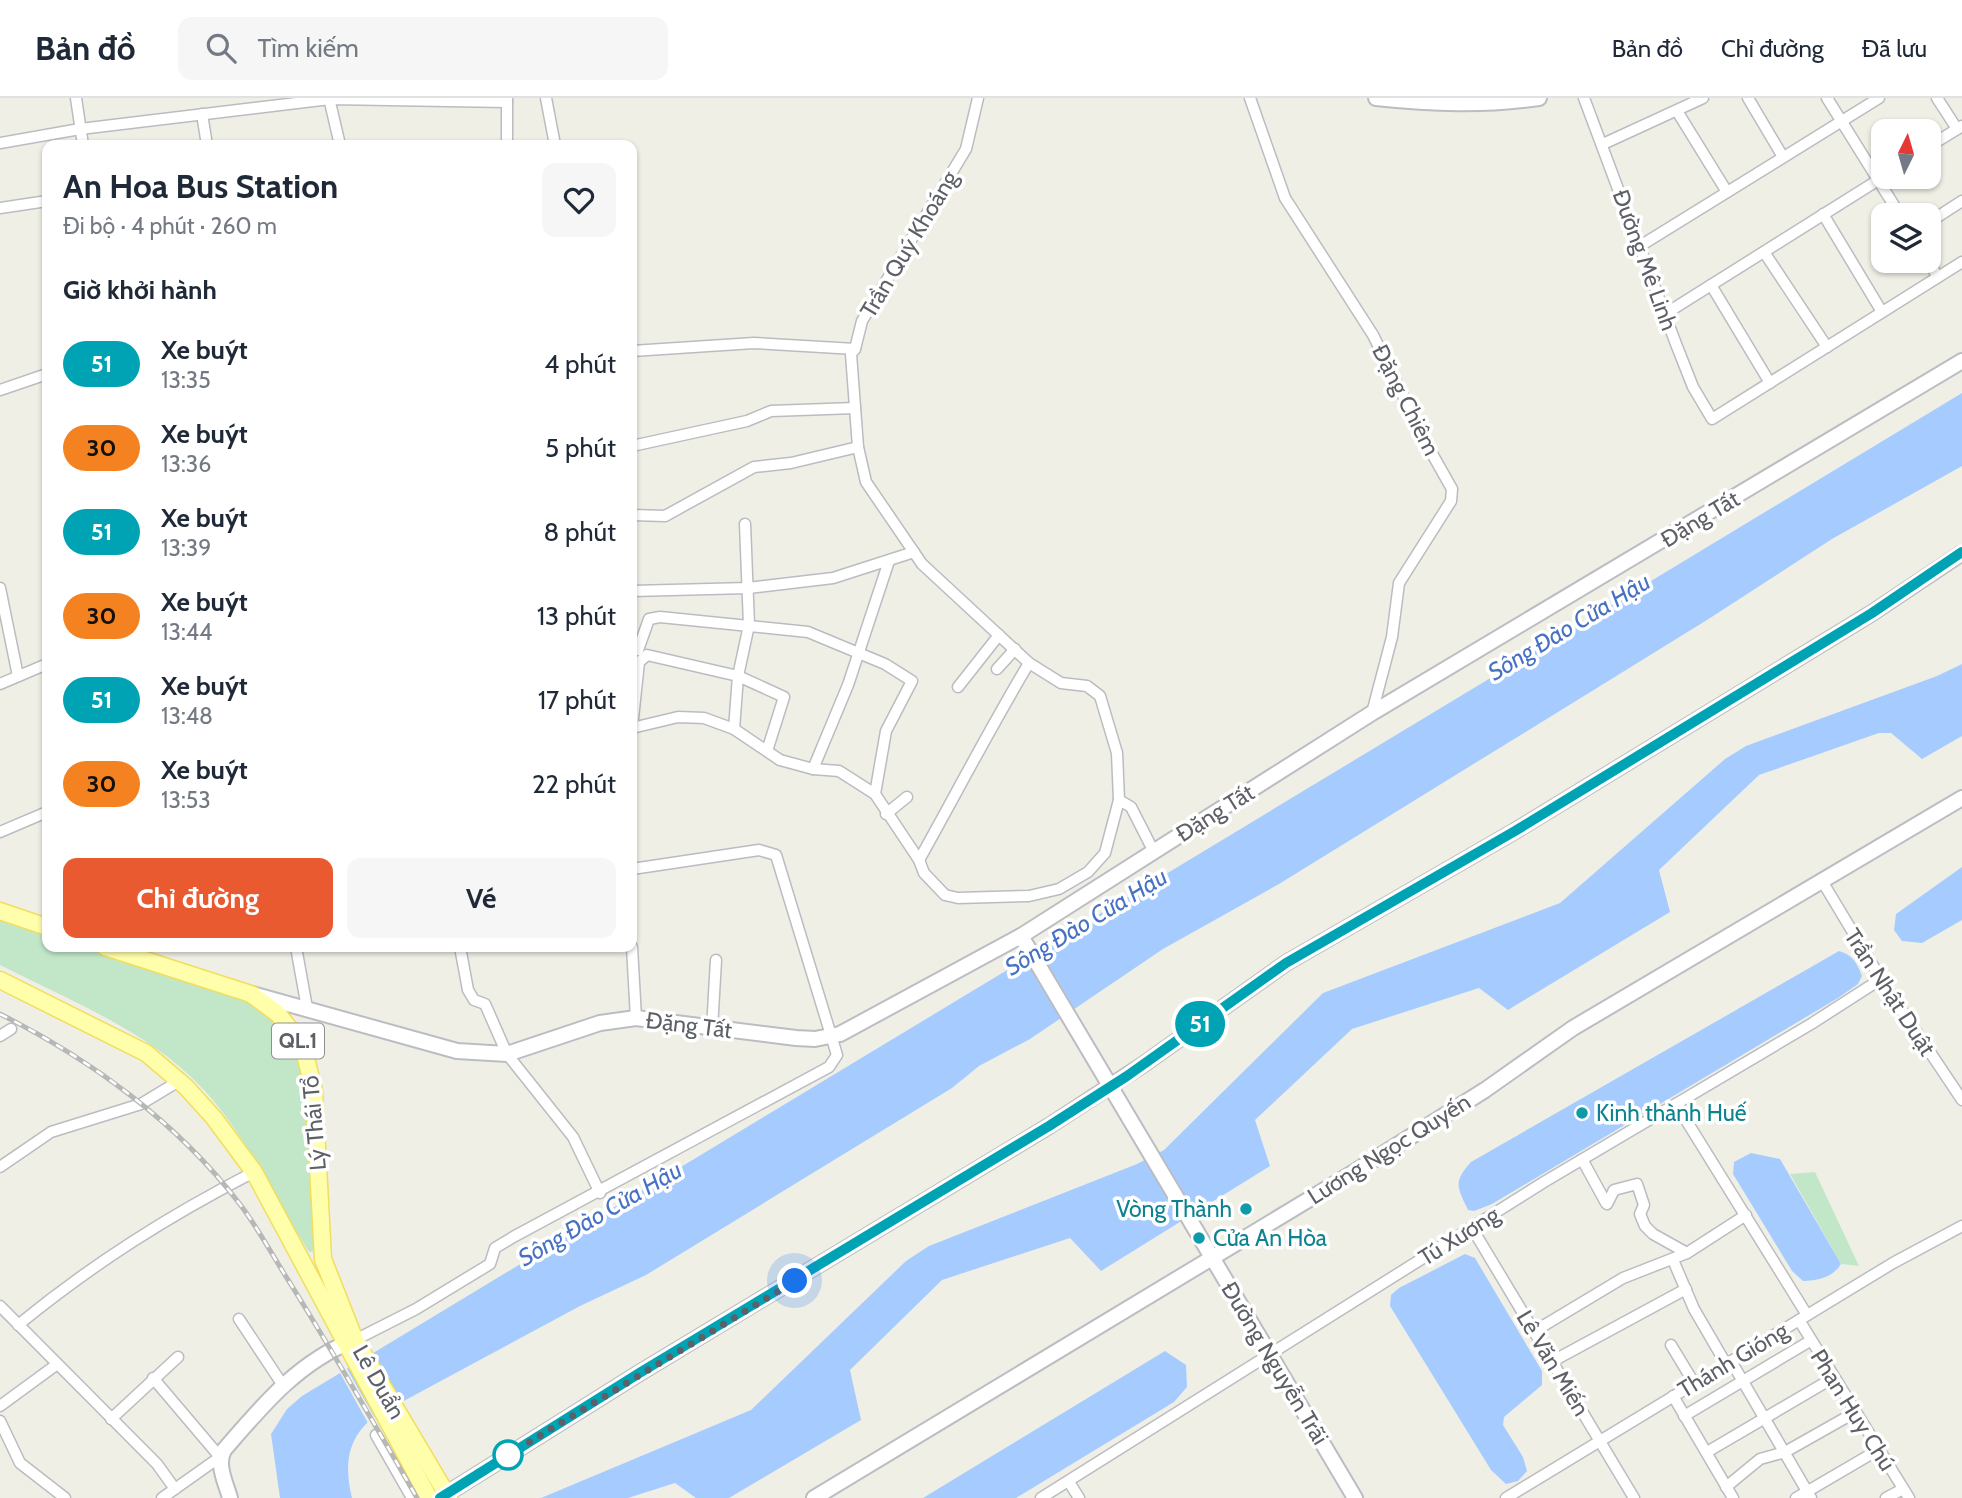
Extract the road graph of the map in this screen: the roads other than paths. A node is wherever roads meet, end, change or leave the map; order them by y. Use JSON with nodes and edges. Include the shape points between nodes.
{"nodes":[{"id":1,"x":76,"y":98,"type":"edge"},
{"id":2,"x":546,"y":98,"type":"edge"},
{"id":3,"x":978,"y":98,"type":"edge"},
{"id":4,"x":1250,"y":98,"type":"edge"},
{"id":5,"x":1376,"y":98,"type":"edge"},
{"id":6,"x":1539,"y":98,"type":"edge"},
{"id":7,"x":1584,"y":98,"type":"edge"},
{"id":8,"x":1703,"y":98,"type":"edge"},
{"id":9,"x":1748,"y":98,"type":"edge"},
{"id":10,"x":1827,"y":98,"type":"edge"},
{"id":11,"x":1879,"y":98,"type":"edge"},
{"id":12,"x":1937,"y":98,"type":"edge"},
{"id":13,"x":330,"y":99,"type":"edge"},
{"id":14,"x":507,"y":100,"type":"edge"},
{"id":15,"x":1495,"y":101,"type":"edge"},
{"id":16,"x":1677,"y":111,"type":"junction"},
{"id":17,"x":202,"y":114,"type":"junction"},
{"id":18,"x":1842,"y":121,"type":"junction"},
{"id":19,"x":1959,"y":127,"type":"edge"},
{"id":20,"x":80,"y":129,"type":"junction"},
{"id":21,"x":1941,"y":139,"type":"edge"},
{"id":22,"x":82,"y":140,"type":"edge"},
{"id":23,"x":206,"y":140,"type":"edge"},
{"id":24,"x":339,"y":140,"type":"edge"},
{"id":25,"x":507,"y":140,"type":"edge"},
{"id":26,"x":554,"y":140,"type":"edge"},
{"id":27,"x":0,"y":144,"type":"edge"},
{"id":28,"x":1603,"y":144,"type":"junction"},
{"id":29,"x":1783,"y":157,"type":"junction"},
{"id":30,"x":1871,"y":164,"type":"edge"},
{"id":31,"x":1871,"y":184,"type":"edge"},
{"id":32,"x":1727,"y":192,"type":"junction"},
{"id":33,"x":1962,"y":201,"type":"edge"},
{"id":34,"x":42,"y":202,"type":"edge"},
{"id":35,"x":0,"y":208,"type":"edge"},
{"id":36,"x":1824,"y":214,"type":"junction"},
{"id":37,"x":1941,"y":215,"type":"edge"},
{"id":38,"x":1640,"y":246,"type":"junction"},
{"id":39,"x":1764,"y":252,"type":"junction"},
{"id":40,"x":1962,"y":262,"type":"edge"},
{"id":41,"x":1936,"y":273,"type":"edge"},
{"id":42,"x":1938,"y":277,"type":"junction"},
{"id":43,"x":1711,"y":285,"type":"junction"},
{"id":44,"x":1882,"y":312,"type":"junction"},
{"id":45,"x":1665,"y":314,"type":"junction"},
{"id":46,"x":1827,"y":347,"type":"junction"},
{"id":47,"x":855,"y":349,"type":"junction"},
{"id":48,"x":637,"y":351,"type":"edge"},
{"id":49,"x":1962,"y":361,"type":"edge"},
{"id":50,"x":42,"y":376,"type":"edge"},
{"id":51,"x":1770,"y":383,"type":"junction"},
{"id":52,"x":0,"y":390,"type":"edge"},
{"id":53,"x":855,"y":408,"type":"junction"},
{"id":54,"x":637,"y":445,"type":"edge"},
{"id":55,"x":858,"y":447,"type":"junction"},
{"id":56,"x":637,"y":515,"type":"edge"},
{"id":57,"x":745,"y":524,"type":"dead end"},
{"id":58,"x":914,"y":552,"type":"junction"},
{"id":59,"x":1962,"y":552,"type":"edge"},
{"id":60,"x":889,"y":561,"type":"junction"},
{"id":61,"x":0,"y":587,"type":"edge"},
{"id":62,"x":748,"y":588,"type":"junction"},
{"id":63,"x":637,"y":591,"type":"edge"},
{"id":64,"x":749,"y":625,"type":"junction"},
{"id":65,"x":999,"y":635,"type":"junction"},
{"id":66,"x":1015,"y":649,"type":"junction"},
{"id":67,"x":639,"y":651,"type":"edge"},
{"id":68,"x":858,"y":653,"type":"junction"},
{"id":69,"x":1029,"y":663,"type":"junction"},
{"id":70,"x":42,"y":667,"type":"edge"},
{"id":71,"x":997,"y":669,"type":"dead end"},
{"id":72,"x":18,"y":676,"type":"junction"},
{"id":73,"x":738,"y":676,"type":"junction"},
{"id":74,"x":637,"y":681,"type":"edge"},
{"id":75,"x":0,"y":684,"type":"edge"},
{"id":76,"x":958,"y":687,"type":"dead end"},
{"id":77,"x":1373,"y":713,"type":"junction"},
{"id":78,"x":637,"y":727,"type":"edge"},
{"id":79,"x":734,"y":729,"type":"junction"},
{"id":80,"x":767,"y":751,"type":"junction"},
{"id":81,"x":813,"y":769,"type":"junction"},
{"id":82,"x":875,"y":794,"type":"junction"},
{"id":83,"x":908,"y":797,"type":"dead end"},
{"id":84,"x":1962,"y":798,"type":"edge"},
{"id":85,"x":1119,"y":800,"type":"junction"},
{"id":86,"x":42,"y":813,"type":"edge"},
{"id":87,"x":886,"y":814,"type":"junction"},
{"id":88,"x":0,"y":832,"type":"edge"},
{"id":89,"x":1154,"y":852,"type":"junction"},
{"id":90,"x":919,"y":860,"type":"junction"},
{"id":91,"x":637,"y":868,"type":"edge"},
{"id":92,"x":1822,"y":881,"type":"junction"},
{"id":93,"x":0,"y":911,"type":"edge"},
{"id":94,"x":42,"y":925,"type":"edge"},
{"id":95,"x":1025,"y":942,"type":"junction"},
{"id":96,"x":121,"y":952,"type":"edge"},
{"id":97,"x":297,"y":952,"type":"edge"},
{"id":98,"x":461,"y":952,"type":"edge"},
{"id":99,"x":632,"y":952,"type":"edge"},
{"id":100,"x":716,"y":960,"type":"dead end"},
{"id":101,"x":1881,"y":979,"type":"junction"},
{"id":102,"x":0,"y":980,"type":"edge"},
{"id":103,"x":251,"y":994,"type":"junction"},
{"id":104,"x":307,"y":1008,"type":"junction"},
{"id":105,"x":636,"y":1018,"type":"junction"},
{"id":106,"x":11,"y":1029,"type":"dead end"},
{"id":107,"x":712,"y":1029,"type":"junction"},
{"id":108,"x":0,"y":1036,"type":"edge"},
{"id":109,"x":831,"y":1037,"type":"junction"},
{"id":110,"x":507,"y":1054,"type":"junction"},
{"id":111,"x":179,"y":1081,"type":"junction"},
{"id":112,"x":1109,"y":1088,"type":"junction"},
{"id":113,"x":1962,"y":1100,"type":"edge"},
{"id":114,"x":1676,"y":1104,"type":"junction"},
{"id":115,"x":1583,"y":1161,"type":"junction"},
{"id":116,"x":0,"y":1167,"type":"edge"},
{"id":117,"x":254,"y":1172,"type":"junction"},
{"id":118,"x":600,"y":1193,"type":"junction"},
{"id":119,"x":1746,"y":1215,"type":"junction"},
{"id":120,"x":1962,"y":1226,"type":"edge"},
{"id":121,"x":1472,"y":1228,"type":"junction"},
{"id":122,"x":1687,"y":1253,"type":"junction"},
{"id":123,"x":1211,"y":1256,"type":"junction"},
{"id":124,"x":323,"y":1259,"type":"junction"},
{"id":125,"x":1673,"y":1260,"type":"junction"},
{"id":126,"x":305,"y":1264,"type":"junction"},
{"id":127,"x":1686,"y":1289,"type":"junction"},
{"id":128,"x":0,"y":1306,"type":"edge"},
{"id":129,"x":1803,"y":1318,"type":"junction"},
{"id":130,"x":239,"y":1319,"type":"dead end"},
{"id":131,"x":18,"y":1325,"type":"junction"},
{"id":132,"x":1533,"y":1332,"type":"junction"},
{"id":133,"x":1810,"y":1341,"type":"junction"},
{"id":134,"x":351,"y":1344,"type":"junction"},
{"id":135,"x":1671,"y":1345,"type":"dead end"},
{"id":136,"x":1269,"y":1354,"type":"junction"},
{"id":137,"x":178,"y":1357,"type":"dead end"},
{"id":138,"x":1551,"y":1362,"type":"junction"},
{"id":139,"x":1729,"y":1362,"type":"junction"},
{"id":140,"x":55,"y":1365,"type":"junction"},
{"id":141,"x":153,"y":1378,"type":"junction"},
{"id":142,"x":1833,"y":1378,"type":"junction"},
{"id":143,"x":1742,"y":1381,"type":"junction"},
{"id":144,"x":1694,"y":1383,"type":"junction"},
{"id":145,"x":282,"y":1384,"type":"junction"},
{"id":146,"x":1672,"y":1396,"type":"junction"},
{"id":147,"x":0,"y":1406,"type":"edge"},
{"id":148,"x":1854,"y":1413,"type":"junction"},
{"id":149,"x":1684,"y":1416,"type":"junction"},
{"id":150,"x":1764,"y":1418,"type":"junction"},
{"id":151,"x":111,"y":1419,"type":"junction"},
{"id":152,"x":0,"y":1421,"type":"edge"},
{"id":153,"x":388,"y":1425,"type":"junction"},
{"id":154,"x":1599,"y":1441,"type":"junction"},
{"id":155,"x":1878,"y":1450,"type":"junction"},
{"id":156,"x":1707,"y":1452,"type":"junction"},
{"id":157,"x":1785,"y":1452,"type":"junction"},
{"id":158,"x":220,"y":1457,"type":"junction"},
{"id":159,"x":1069,"y":1482,"type":"junction"},
{"id":160,"x":1726,"y":1488,"type":"junction"},
{"id":161,"x":175,"y":1489,"type":"junction"},
{"id":162,"x":1906,"y":1493,"type":"edge"},
{"id":163,"x":1809,"y":1495,"type":"edge"},
{"id":164,"x":445,"y":1497,"type":"edge"},
{"id":165,"x":65,"y":1498,"type":"edge"},
{"id":166,"x":162,"y":1498,"type":"edge"},
{"id":167,"x":230,"y":1498,"type":"edge"},
{"id":168,"x":412,"y":1498,"type":"edge"},
{"id":169,"x":429,"y":1498,"type":"edge"},
{"id":170,"x":814,"y":1498,"type":"edge"},
{"id":171,"x":1041,"y":1498,"type":"edge"},
{"id":172,"x":1079,"y":1498,"type":"edge"},
{"id":173,"x":1354,"y":1498,"type":"edge"},
{"id":174,"x":1506,"y":1498,"type":"edge"},
{"id":175,"x":1634,"y":1498,"type":"edge"},
{"id":176,"x":1733,"y":1498,"type":"edge"},
{"id":177,"x":1796,"y":1498,"type":"edge"},
{"id":178,"x":1886,"y":1498,"type":"edge"}],
"edges":[{"from":1,"to":20,"type":"street"},
{"from":2,"to":26,"type":"street"},
{"from":3,"to":47,"type":"street","name":"Trần Quý Khoáng","via":[[966,149],[862,321]]},
{"from":4,"to":77,"type":"street","name":"Đặng Chiêm","via":[[1285,198],[1373,335],[1452,489],[1451,501],[1399,583],[1392,637]]},
{"from":5,"to":15,"type":"street","via":[[1444,104]]},
{"from":6,"to":15,"type":"street"},
{"from":7,"to":28,"type":"street","name":"Đường Mê Linh"},
{"from":8,"to":16,"type":"street"},
{"from":9,"to":29,"type":"street"},
{"from":10,"to":18,"type":"street"},
{"from":11,"to":18,"type":"street"},
{"from":12,"to":19,"type":"street"},
{"from":13,"to":14,"type":"street"},
{"from":13,"to":17,"type":"street"},
{"from":13,"to":24,"type":"street"},
{"from":14,"to":25,"type":"street"},
{"from":16,"to":28,"type":"street"},
{"from":16,"to":32,"type":"street"},
{"from":17,"to":20,"type":"street"},
{"from":17,"to":23,"type":"street"},
{"from":18,"to":29,"type":"street"},
{"from":18,"to":30,"type":"street"},
{"from":19,"to":21,"type":"street"},
{"from":20,"to":22,"type":"street"},
{"from":20,"to":27,"type":"street"},
{"from":28,"to":38,"type":"street","name":"Đường Mê Linh"},
{"from":29,"to":32,"type":"street"},
{"from":31,"to":36,"type":"street"},
{"from":32,"to":38,"type":"street"},
{"from":33,"to":37,"type":"street"},
{"from":34,"to":35,"type":"street"},
{"from":36,"to":39,"type":"street"},
{"from":36,"to":44,"type":"street"},
{"from":38,"to":45,"type":"street","name":"Đường Mê Linh"},
{"from":39,"to":43,"type":"street"},
{"from":39,"to":46,"type":"street"},
{"from":40,"to":42,"type":"street"},
{"from":41,"to":42,"type":"street"},
{"from":42,"to":44,"type":"street"},
{"from":43,"to":45,"type":"street"},
{"from":43,"to":51,"type":"street"},
{"from":44,"to":46,"type":"street"},
{"from":45,"to":51,"type":"street","name":"Đường Mê Linh","via":[[1693,387],[1712,419]]},
{"from":46,"to":51,"type":"street"},
{"from":47,"to":48,"type":"street","via":[[754,343]]},
{"from":47,"to":53,"type":"street","name":"Trần Quý Khoáng","via":[[851,354]]},
{"from":49,"to":77,"type":"street","name":"Đặng Tất"},
{"from":50,"to":52,"type":"street"},
{"from":53,"to":54,"type":"street","via":[[771,411]]},
{"from":53,"to":55,"type":"street","name":"Trần Quý Khoáng"},
{"from":55,"to":56,"type":"street","via":[[754,467],[665,516]]},
{"from":55,"to":58,"type":"street","name":"Trần Quý Khoáng","via":[[866,482]]},
{"from":57,"to":62,"type":"street"},
{"from":58,"to":60,"type":"street"},
{"from":58,"to":65,"type":"street","name":"Trần Quý Khoáng"},
{"from":59,"to":112,"type":"street","via":[[1863,618],[1515,831],[1286,963]]},
{"from":60,"to":62,"type":"street","via":[[833,578]]},
{"from":60,"to":68,"type":"street"},
{"from":61,"to":72,"type":"street"},
{"from":62,"to":63,"type":"street"},
{"from":62,"to":64,"type":"street"},
{"from":64,"to":67,"type":"street","via":[[649,619]]},
{"from":64,"to":68,"type":"street","via":[[808,632]]},
{"from":64,"to":73,"type":"street"},
{"from":65,"to":66,"type":"street","name":"Trần Quý Khoáng"},
{"from":65,"to":76,"type":"street"},
{"from":66,"to":69,"type":"street","name":"Trần Quý Khoáng"},
{"from":66,"to":71,"type":"street"},
{"from":67,"to":73,"type":"street"},
{"from":67,"to":74,"type":"street"},
{"from":68,"to":81,"type":"street"},
{"from":68,"to":82,"type":"street","via":[[912,681],[886,731]]},
{"from":69,"to":85,"type":"street","name":"Trần Quý Khoáng","via":[[1061,682],[1087,686],[1100,696],[1118,753]]},
{"from":69,"to":90,"type":"street"},
{"from":70,"to":72,"type":"street"},
{"from":72,"to":75,"type":"street"},
{"from":73,"to":79,"type":"street"},
{"from":73,"to":80,"type":"street","via":[[784,697]]},
{"from":77,"to":89,"type":"street","name":"Đặng Tất"},
{"from":78,"to":79,"type":"street","via":[[688,716]]},
{"from":79,"to":80,"type":"street"},
{"from":80,"to":81,"type":"street","via":[[780,760]]},
{"from":81,"to":82,"type":"street","via":[[839,771]]},
{"from":82,"to":87,"type":"street","name":"Trần Quý Khoáng"},
{"from":83,"to":87,"type":"street"},
{"from":84,"to":92,"type":"street","name":"Lương Ngọc Quyến"},
{"from":85,"to":89,"type":"street","via":[[1131,807]]},
{"from":85,"to":90,"type":"street","name":"Trần Quý Khoáng","via":[[1105,853],[1088,872],[1059,889],[983,900],[945,895],[924,873]]},
{"from":86,"to":88,"type":"street"},
{"from":87,"to":90,"type":"street","name":"Trần Quý Khoáng"},
{"from":89,"to":95,"type":"street","name":"Đặng Tất"},
{"from":91,"to":109,"type":"street","via":[[759,850],[776,855]]},
{"from":92,"to":101,"type":"street","name":"Trần Nhật Duật"},
{"from":92,"to":123,"type":"street","name":"Lương Ngọc Quyến","via":[[1573,1028],[1485,1090]]},
{"from":93,"to":94,"type":"main road"},
{"from":95,"to":109,"type":"street","name":"Đặng Tất"},
{"from":95,"to":112,"type":"street","name":"Đường Nguyễn Trãi"},
{"from":96,"to":103,"type":"main road","name":"Lý Thái Tổ","number":"QL.1"},
{"from":97,"to":104,"type":"street"},
{"from":98,"to":110,"type":"street","via":[[468,990],[474,1000],[485,1004]]},
{"from":99,"to":105,"type":"street"},
{"from":100,"to":107,"type":"street"},
{"from":101,"to":113,"type":"street","name":"Trần Nhật Duật"},
{"from":101,"to":114,"type":"street","name":"Tú Xương"},
{"from":102,"to":111,"type":"main road","number":"QL.1","via":[[146,1053]]},
{"from":103,"to":104,"type":"street","name":"Đặng Tất"},
{"from":103,"to":124,"type":"main road","name":"Lý Thái Tổ","number":"QL.1","via":[[278,1014],[304,1050],[310,1069]]},
{"from":104,"to":110,"type":"street","name":"Đặng Tất","via":[[457,1051]]},
{"from":105,"to":107,"type":"street","name":"Đặng Tất"},
{"from":105,"to":110,"type":"street","name":"Đặng Tất","via":[[600,1023]]},
{"from":106,"to":108,"type":"street"},
{"from":107,"to":109,"type":"street","name":"Đặng Tất"},
{"from":109,"to":118,"type":"street","via":[[837,1055],[829,1067]]},
{"from":110,"to":118,"type":"street","via":[[573,1137]]},
{"from":111,"to":116,"type":"street","via":[[141,1104],[51,1132]]},
{"from":111,"to":117,"type":"main road","number":"QL.1"},
{"from":112,"to":123,"type":"street","name":"Đường Nguyễn Trãi"},
{"from":112,"to":164,"type":"street"},
{"from":114,"to":115,"type":"street","name":"Tú Xương"},
{"from":114,"to":119,"type":"street","name":"Phan Huy Chú"},
{"from":115,"to":121,"type":"street","name":"Tú Xương"},
{"from":115,"to":122,"type":"street","via":[[1606,1204],[1614,1190],[1637,1184],[1645,1226]]},
{"from":117,"to":126,"type":"main road","number":"QL.1"},
{"from":117,"to":131,"type":"street","via":[[155,1225]]},
{"from":118,"to":134,"type":"street","via":[[495,1248],[490,1264]]},
{"from":119,"to":122,"type":"street"},
{"from":119,"to":129,"type":"street","name":"Phan Huy Chú"},
{"from":120,"to":129,"type":"street","name":"Thánh Gióng"},
{"from":121,"to":132,"type":"street","name":"Lê Văn Miến"},
{"from":121,"to":136,"type":"street","name":"Tú Xương"},
{"from":122,"to":125,"type":"street"},
{"from":123,"to":136,"type":"street","name":"Đường Nguyễn Trãi"},
{"from":123,"to":170,"type":"street","name":"Lương Ngọc Quyến"},
{"from":124,"to":126,"type":"main road"},
{"from":124,"to":134,"type":"main road","name":"Lê Duẩn","number":"QL.1"},
{"from":125,"to":127,"type":"street"},
{"from":125,"to":132,"type":"street","via":[[1623,1278]]},
{"from":126,"to":134,"type":"main road","name":"Lê Duẩn","number":"QL.1"},
{"from":127,"to":138,"type":"street"},
{"from":127,"to":139,"type":"street"},
{"from":128,"to":131,"type":"street"},
{"from":129,"to":133,"type":"street","name":"Phan Huy Chú"},
{"from":129,"to":139,"type":"street","name":"Thánh Gióng"},
{"from":130,"to":145,"type":"street"},
{"from":131,"to":140,"type":"street"},
{"from":132,"to":138,"type":"street","name":"Lê Văn Miến"},
{"from":133,"to":142,"type":"street","name":"Phan Huy Chú"},
{"from":133,"to":143,"type":"street"},
{"from":134,"to":145,"type":"street"},
{"from":134,"to":153,"type":"main road","name":"Lê Duẩn","number":"QL.1"},
{"from":135,"to":144,"type":"street"},
{"from":136,"to":159,"type":"street","name":"Tú Xương"},
{"from":136,"to":173,"type":"street","name":"Đường Nguyễn Trãi"},
{"from":137,"to":141,"type":"street"},
{"from":138,"to":154,"type":"street","name":"Lê Văn Miến"},
{"from":139,"to":143,"type":"street"},
{"from":139,"to":144,"type":"street","name":"Thánh Gióng"},
{"from":140,"to":147,"type":"street"},
{"from":140,"to":151,"type":"street"},
{"from":141,"to":151,"type":"street"},
{"from":141,"to":158,"type":"street"},
{"from":142,"to":148,"type":"street","name":"Phan Huy Chú"},
{"from":142,"to":150,"type":"street"},
{"from":143,"to":149,"type":"street"},
{"from":143,"to":150,"type":"street"},
{"from":144,"to":146,"type":"street","name":"Thánh Gióng"},
{"from":145,"to":158,"type":"street"},
{"from":146,"to":149,"type":"street"},
{"from":146,"to":154,"type":"street","name":"Thánh Gióng"},
{"from":148,"to":155,"type":"street","name":"Phan Huy Chú"},
{"from":148,"to":157,"type":"street"},
{"from":149,"to":156,"type":"street"},
{"from":150,"to":156,"type":"street"},
{"from":150,"to":157,"type":"street"},
{"from":151,"to":161,"type":"street","via":[[157,1464]]},
{"from":152,"to":165,"type":"street","via":[[19,1463]]},
{"from":153,"to":164,"type":"main road","name":"Lê Duẩn","number":"QL.1"},
{"from":153,"to":168,"type":"street"},
{"from":153,"to":169,"type":"main road","name":"Lê Duẩn","number":"QL.1"},
{"from":154,"to":174,"type":"street","name":"Thánh Gióng"},
{"from":154,"to":175,"type":"street","name":"Lê Văn Miến"},
{"from":155,"to":162,"type":"street","name":"Phan Huy Chú"},
{"from":155,"to":163,"type":"street"},
{"from":156,"to":160,"type":"street"},
{"from":157,"to":160,"type":"street","via":[[1760,1459]]},
{"from":157,"to":163,"type":"street"},
{"from":158,"to":161,"type":"street"},
{"from":158,"to":167,"type":"street"},
{"from":159,"to":171,"type":"street","name":"Tú Xương"},
{"from":159,"to":172,"type":"street"},
{"from":160,"to":176,"type":"street"},
{"from":161,"to":166,"type":"street"},
{"from":162,"to":178,"type":"street"},
{"from":163,"to":177,"type":"street"}]}
